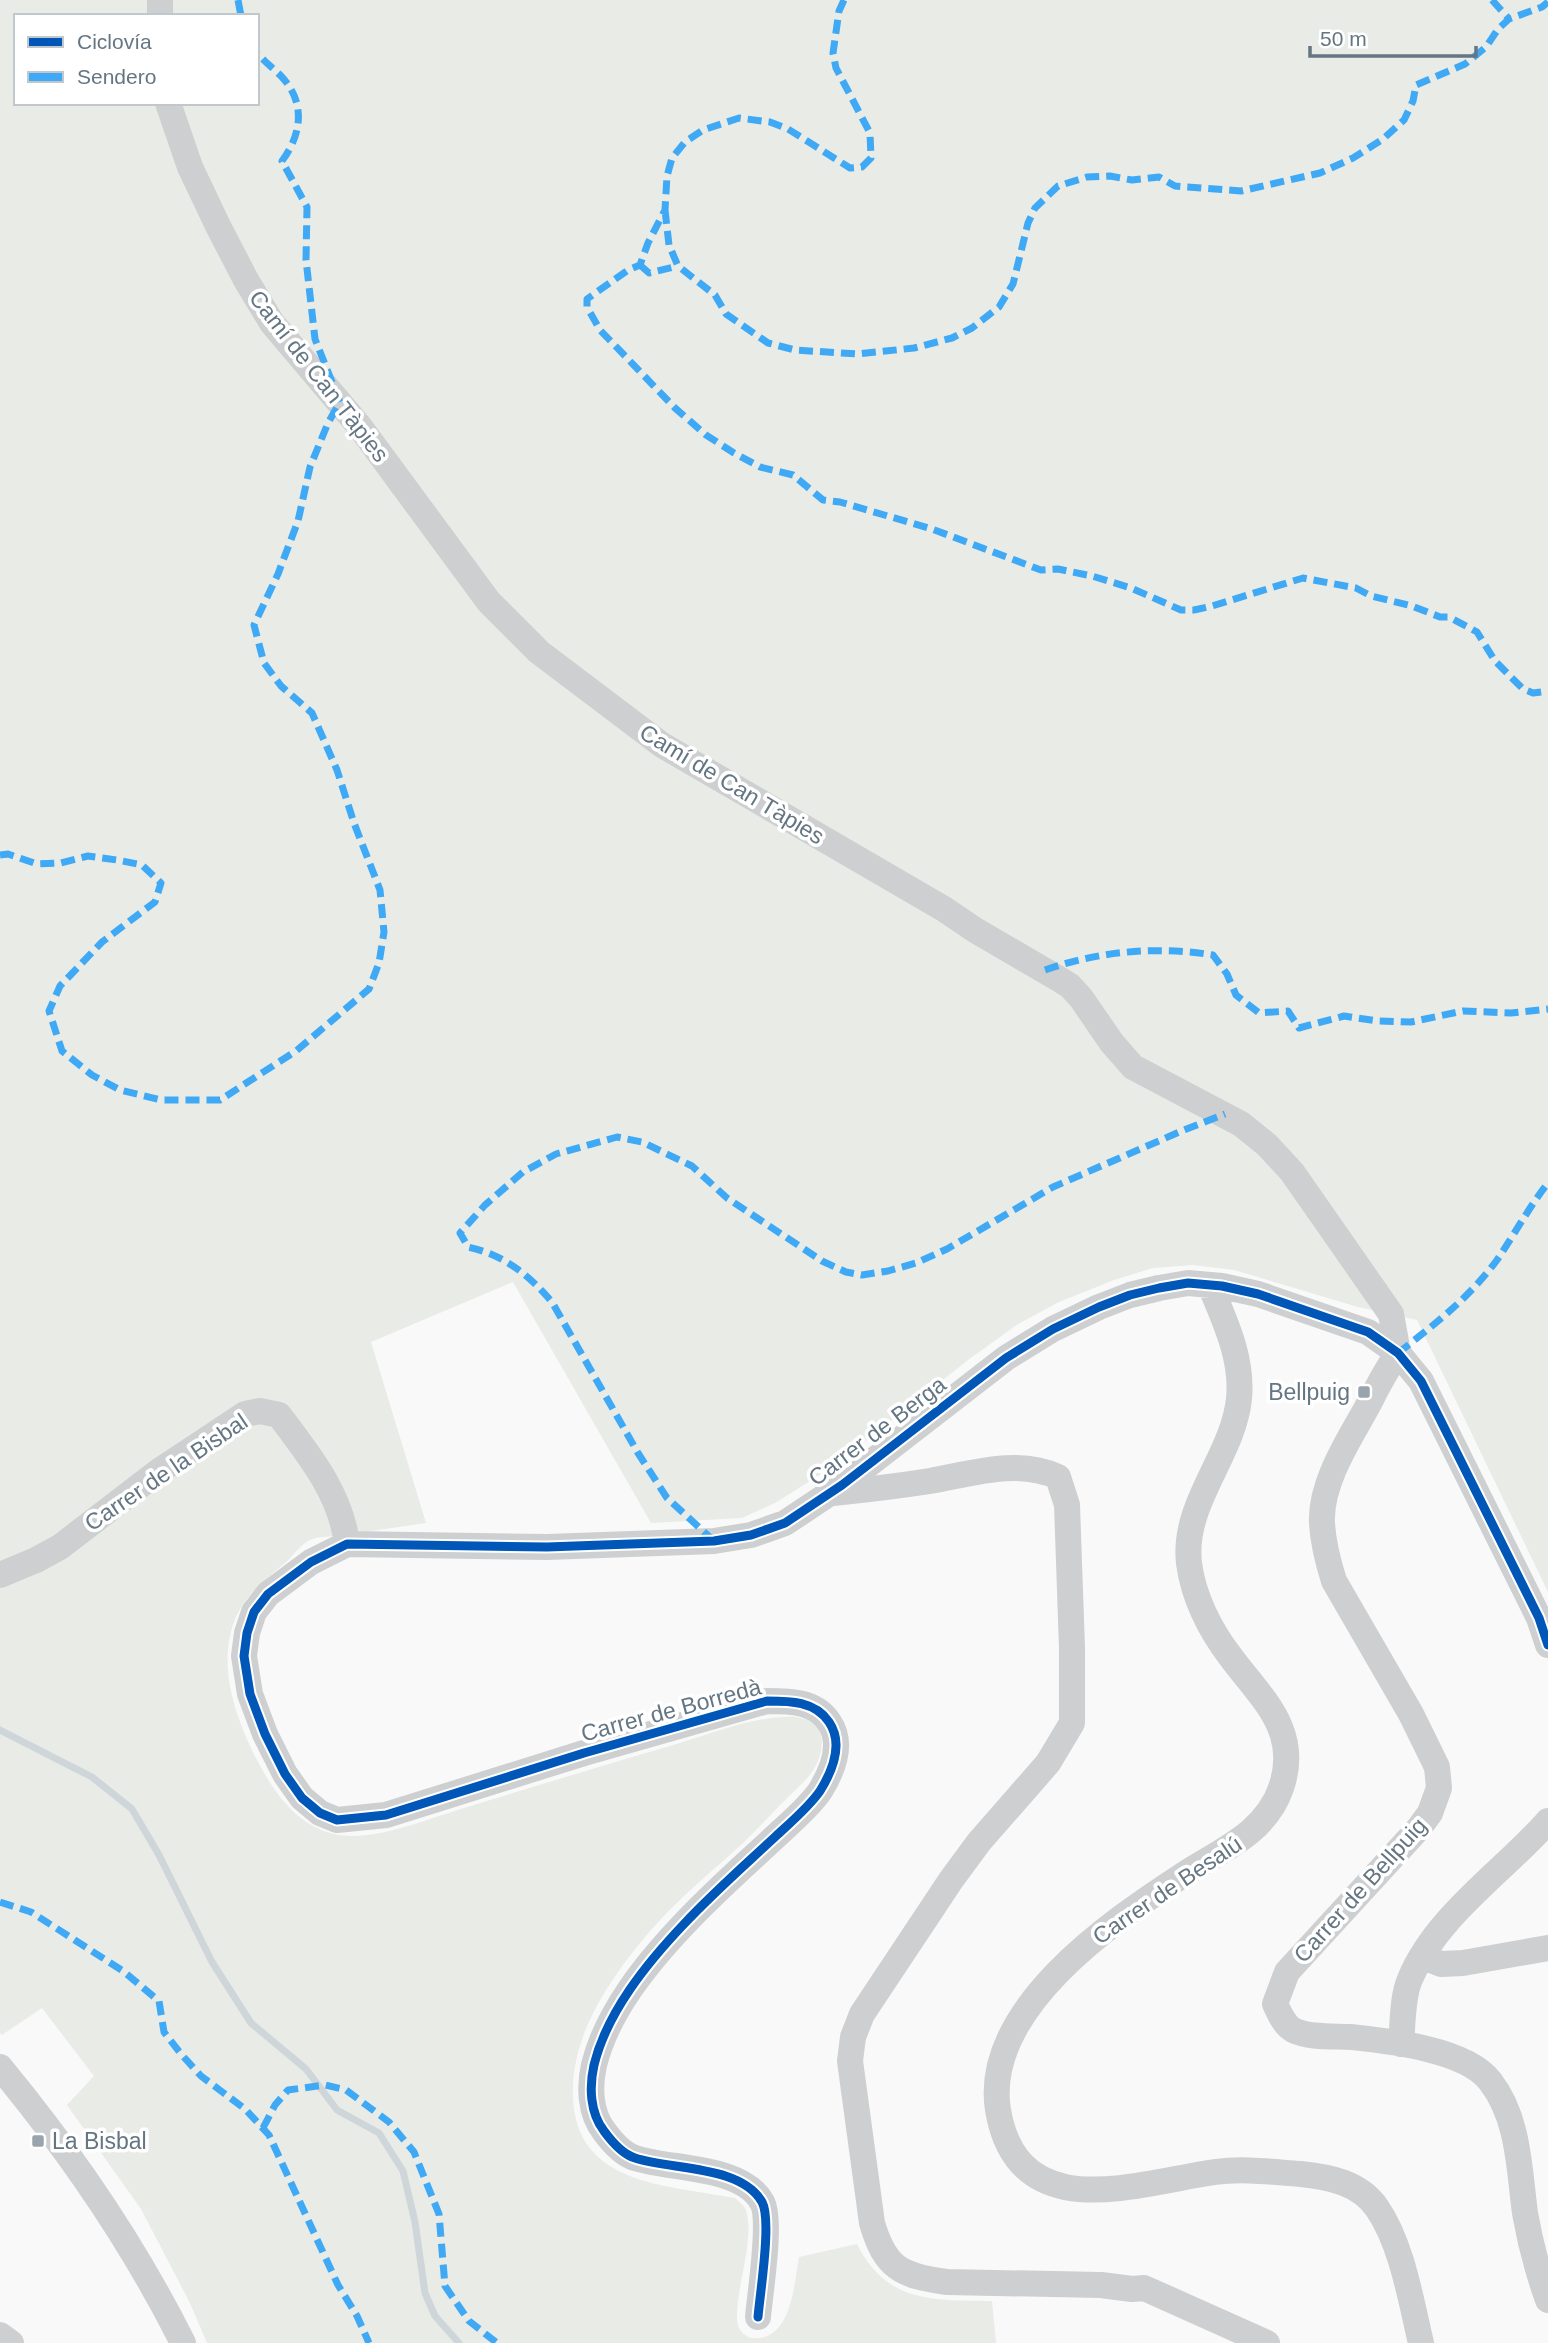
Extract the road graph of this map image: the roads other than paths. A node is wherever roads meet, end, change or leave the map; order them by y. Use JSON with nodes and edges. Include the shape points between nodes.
{"nodes":[{"id":1,"x":169,"y":105,"type":"edge"},
{"id":2,"x":1210,"y":1285,"type":"junction"},
{"id":3,"x":1398,"y":1353,"type":"junction"},
{"id":4,"x":829,"y":1493,"type":"junction"},
{"id":5,"x":347,"y":1544,"type":"junction"},
{"id":6,"x":0,"y":1574,"type":"edge"},
{"id":7,"x":1548,"y":1645,"type":"edge"},
{"id":8,"x":1548,"y":1821,"type":"edge"},
{"id":9,"x":1548,"y":1948,"type":"edge"},
{"id":10,"x":1423,"y":1956,"type":"junction"},
{"id":11,"x":1401,"y":2043,"type":"junction"},
{"id":12,"x":0,"y":2067,"type":"edge"},
{"id":13,"x":1548,"y":2300,"type":"edge"},
{"id":14,"x":758,"y":2317,"type":"dead end"},
{"id":15,"x":0,"y":2334,"type":"edge"},
{"id":16,"x":1229,"y":2335,"type":"edge"},
{"id":17,"x":11,"y":2343,"type":"edge"},
{"id":18,"x":183,"y":2343,"type":"edge"},
{"id":19,"x":1267,"y":2343,"type":"edge"},
{"id":20,"x":1421,"y":2343,"type":"edge"}],
"edges":[{"from":1,"to":3,"type":"street","name":"Camí de Can Tàpies","via":[[203,196],[272,323],[360,427],[489,602],[511,625],[538,652],[662,746],[1070,986],[1133,1067],[1241,1124],[1267,1145],[1292,1172],[1391,1314]]},
{"from":2,"to":3,"type":"street","name":"Carrer de Berga","via":[[1258,1294],[1368,1332]]},
{"from":2,"to":4,"type":"street","name":"Carrer de Berga","via":[[1188,1283],[1130,1295],[1053,1329],[1006,1358]]},
{"from":2,"to":20,"type":"street","name":"Carrer de Besalú","via":[[1237,1357],[1239,1397],[1227,1442],[1198,1506],[1189,1561],[1213,1631],[1279,1722],[1287,1754],[1281,1788],[1257,1827],[1136,1905],[1048,1982],[1003,2054],[998,2110],[1006,2140],[1020,2160],[1034,2175],[1053,2184],[1110,2191],[1240,2169],[1341,2180],[1377,2207],[1408,2290]]},
{"from":3,"to":7,"type":"street","via":[[1428,1393]]},
{"from":3,"to":11,"type":"street","name":"Carrer de Bellpuig","via":[[1348,1439],[1321,1521],[1334,1580],[1411,1714],[1437,1767],[1439,1788],[1419,1828],[1287,1972],[1275,2004],[1291,2029]]},
{"from":4,"to":5,"type":"street","name":"Carrer de Berga","via":[[785,1523],[715,1541],[547,1546]]},
{"from":4,"to":16,"type":"street","via":[[974,1472],[1038,1469],[1058,1476],[1067,1505],[1072,1723],[1048,1763],[951,1880],[862,2014],[853,2036],[850,2061],[879,2247],[889,2261],[923,2279],[1144,2288]]},
{"from":5,"to":6,"type":"street","name":"Carrer de la Bisbal","via":[[344,1521],[320,1472],[279,1415],[260,1411],[226,1425],[60,1546]]},
{"from":5,"to":14,"type":"street","name":"Carrer de Borredà","via":[[311,1562],[268,1594],[254,1612],[244,1656],[250,1695],[285,1774],[302,1798],[337,1820],[386,1815],[767,1701],[794,1701],[811,1707],[835,1731],[837,1748],[819,1792],[684,1924],[649,1965],[606,2029],[594,2066],[593,2111],[612,2143],[634,2158],[742,2183],[763,2204],[766,2222]]},
{"from":8,"to":10,"type":"street","via":[[1435,1936]]},
{"from":9,"to":10,"type":"street","via":[[1463,1963],[1441,1964]]},
{"from":10,"to":11,"type":"street","via":[[1409,1981]]},
{"from":11,"to":13,"type":"street","name":"Carrer de Bellpuig","via":[[1443,2053],[1471,2066],[1498,2091],[1510,2116],[1526,2216]]},
{"from":12,"to":18,"type":"street","via":[[92,2187]]},
{"from":15,"to":17,"type":"street"},
{"from":16,"to":19,"type":"street"}]}
